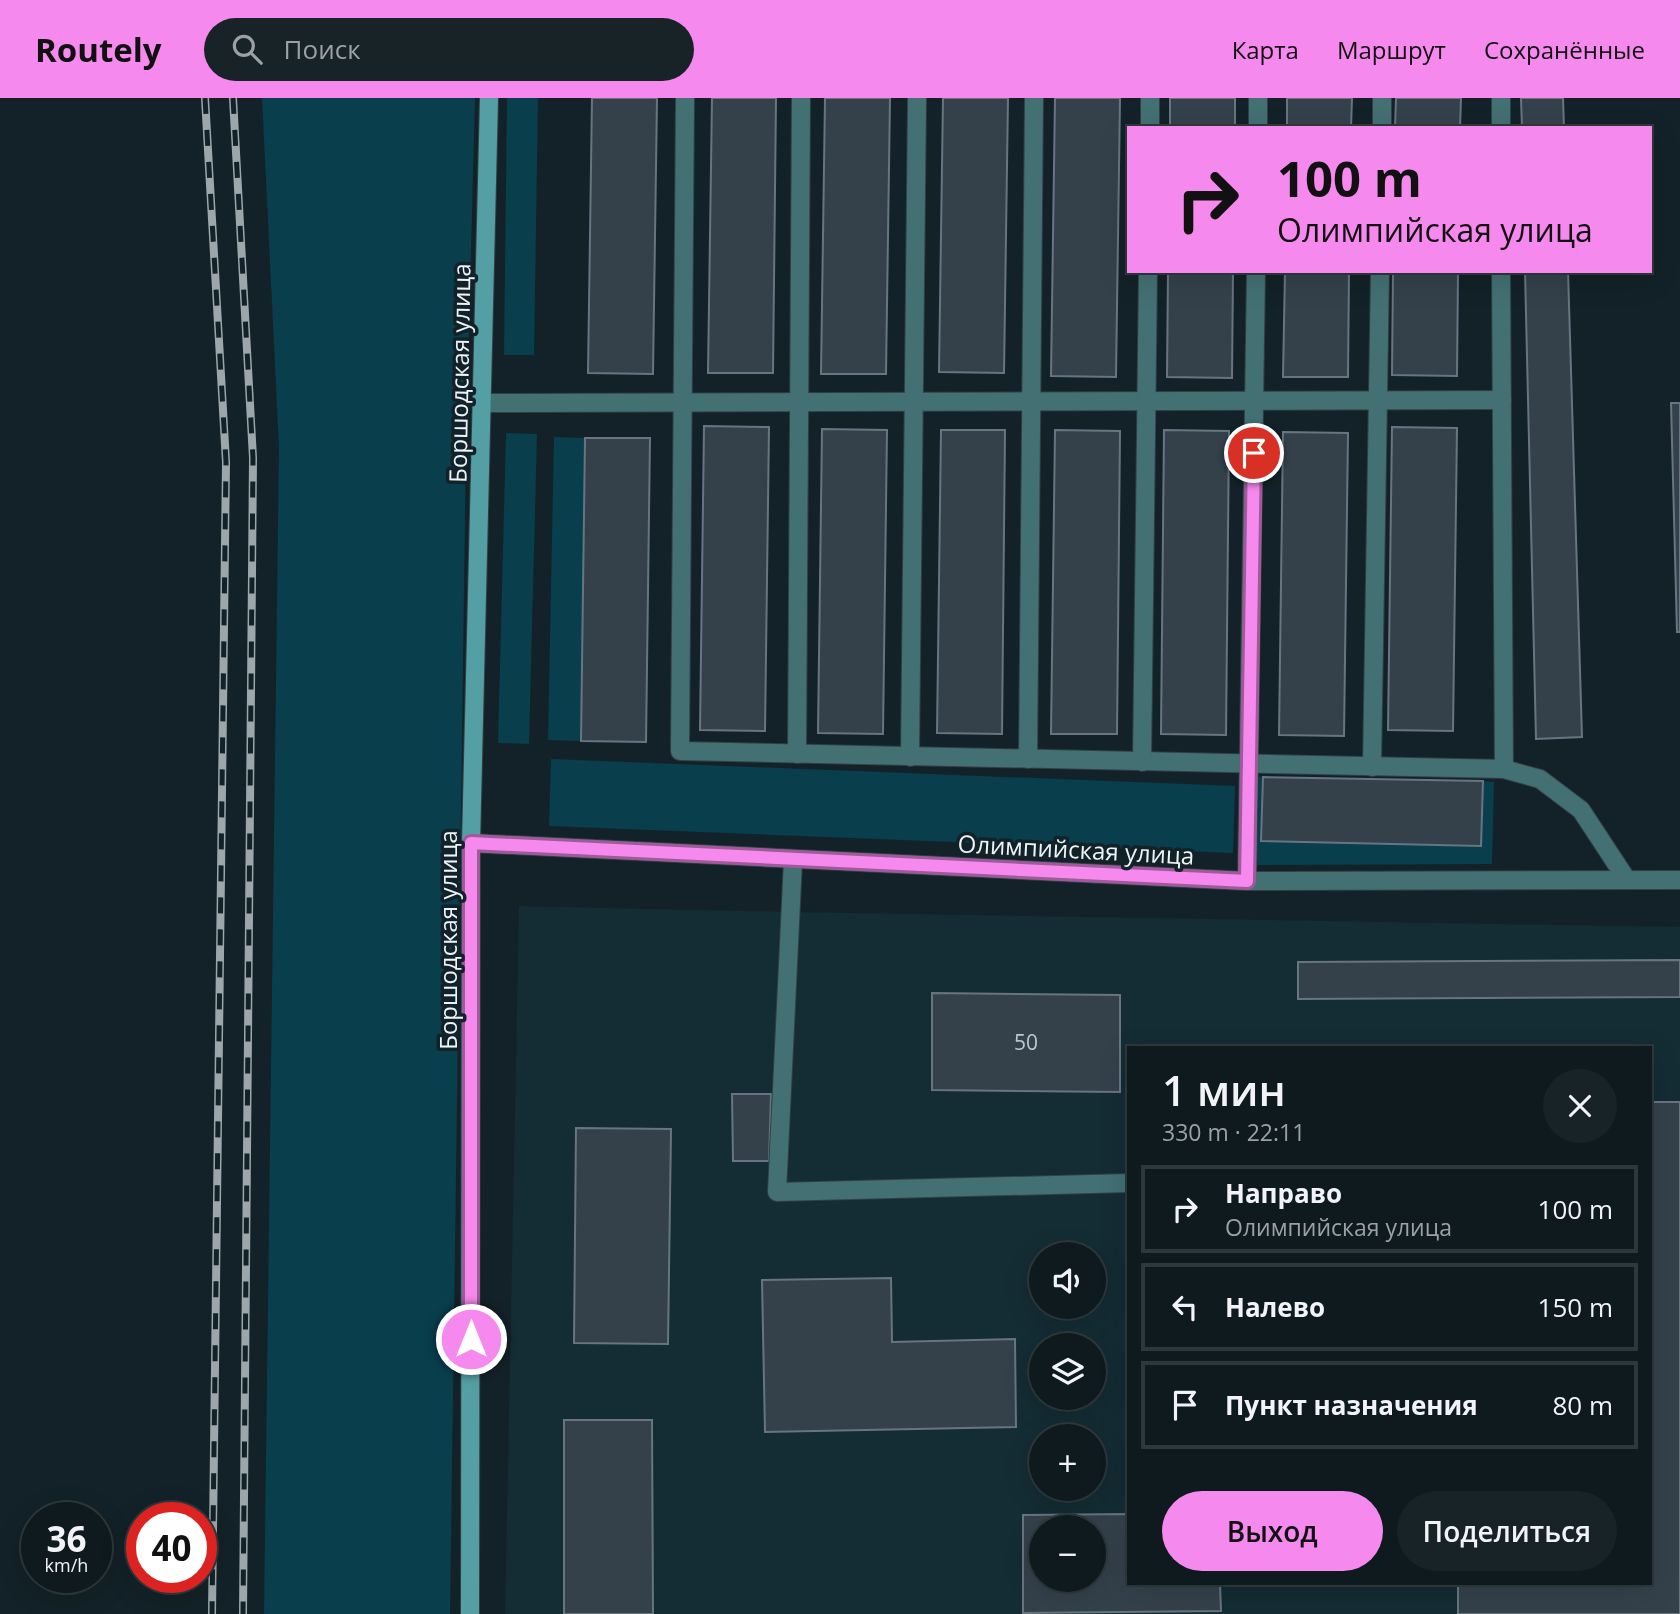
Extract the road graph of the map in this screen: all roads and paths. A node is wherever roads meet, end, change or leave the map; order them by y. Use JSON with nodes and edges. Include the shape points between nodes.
{"nodes":[{"id":1,"x":489,"y":98,"type":"edge"},
{"id":2,"x":685,"y":98,"type":"edge"},
{"id":3,"x":801,"y":98,"type":"edge"},
{"id":4,"x":917,"y":98,"type":"edge"},
{"id":5,"x":1034,"y":98,"type":"edge"},
{"id":6,"x":1150,"y":98,"type":"edge"},
{"id":7,"x":1258,"y":98,"type":"edge"},
{"id":8,"x":1382,"y":98,"type":"edge"},
{"id":9,"x":1501,"y":98,"type":"edge"},
{"id":10,"x":1150,"y":126,"type":"edge"},
{"id":11,"x":1258,"y":126,"type":"edge"},
{"id":12,"x":1382,"y":126,"type":"edge"},
{"id":13,"x":1501,"y":126,"type":"edge"},
{"id":14,"x":1148,"y":273,"type":"edge"},
{"id":15,"x":1256,"y":273,"type":"edge"},
{"id":16,"x":1380,"y":273,"type":"edge"},
{"id":17,"x":1501,"y":273,"type":"edge"},
{"id":18,"x":1255,"y":400,"type":"junction"},
{"id":19,"x":1377,"y":400,"type":"junction"},
{"id":20,"x":1502,"y":400,"type":"junction"},
{"id":21,"x":914,"y":401,"type":"junction"},
{"id":22,"x":1031,"y":401,"type":"junction"},
{"id":23,"x":1146,"y":401,"type":"junction"},
{"id":24,"x":683,"y":402,"type":"junction"},
{"id":25,"x":800,"y":402,"type":"junction"},
{"id":26,"x":482,"y":403,"type":"junction"},
{"id":27,"x":797,"y":754,"type":"junction"},
{"id":28,"x":910,"y":757,"type":"junction"},
{"id":29,"x":1028,"y":760,"type":"junction"},
{"id":30,"x":1142,"y":762,"type":"junction"},
{"id":31,"x":1250,"y":765,"type":"junction"},
{"id":32,"x":1372,"y":767,"type":"junction"},
{"id":33,"x":1504,"y":769,"type":"junction"},
{"id":34,"x":471,"y":843,"type":"junction"},
{"id":35,"x":793,"y":861,"type":"junction"},
{"id":36,"x":1627,"y":880,"type":"junction"},
{"id":37,"x":1680,"y":880,"type":"edge"},
{"id":38,"x":1247,"y":881,"type":"junction"},
{"id":39,"x":1127,"y":1182,"type":"edge"},
{"id":40,"x":470,"y":1614,"type":"edge"}],
"edges":[{"from":1,"to":26,"type":"street","name":"Боршодская улица"},
{"from":2,"to":24,"type":"street"},
{"from":3,"to":25,"type":"street"},
{"from":4,"to":21,"type":"street"},
{"from":5,"to":22,"type":"street"},
{"from":6,"to":10,"type":"street"},
{"from":7,"to":11,"type":"street"},
{"from":8,"to":12,"type":"street"},
{"from":9,"to":13,"type":"street"},
{"from":14,"to":23,"type":"street"},
{"from":15,"to":18,"type":"street"},
{"from":16,"to":19,"type":"street"},
{"from":17,"to":20,"type":"street"},
{"from":18,"to":19,"type":"street"},
{"from":18,"to":23,"type":"street"},
{"from":18,"to":31,"type":"street"},
{"from":19,"to":20,"type":"street"},
{"from":19,"to":32,"type":"street"},
{"from":20,"to":33,"type":"street"},
{"from":21,"to":22,"type":"street"},
{"from":21,"to":25,"type":"street"},
{"from":21,"to":28,"type":"street"},
{"from":22,"to":23,"type":"street"},
{"from":22,"to":29,"type":"street"},
{"from":23,"to":30,"type":"street"},
{"from":24,"to":25,"type":"street"},
{"from":24,"to":26,"type":"street"},
{"from":24,"to":27,"type":"street","via":[[680,751]]},
{"from":25,"to":27,"type":"street"},
{"from":26,"to":34,"type":"street","name":"Боршодская улица"},
{"from":27,"to":28,"type":"street"},
{"from":28,"to":29,"type":"street"},
{"from":29,"to":30,"type":"street"},
{"from":30,"to":31,"type":"street"},
{"from":31,"to":32,"type":"street"},
{"from":31,"to":38,"type":"street"},
{"from":32,"to":33,"type":"street"},
{"from":33,"to":36,"type":"street","via":[[1539,779],[1581,810]]},
{"from":34,"to":35,"type":"street","name":"Олимпийская улица"},
{"from":34,"to":40,"type":"street","name":"Боршодская улица"},
{"from":35,"to":38,"type":"street","name":"Олимпийская улица"},
{"from":35,"to":39,"type":"street","via":[[776,1192]]},
{"from":36,"to":37,"type":"street","name":"Олимпийская улица"},
{"from":36,"to":38,"type":"street","name":"Олимпийская улица"}]}
